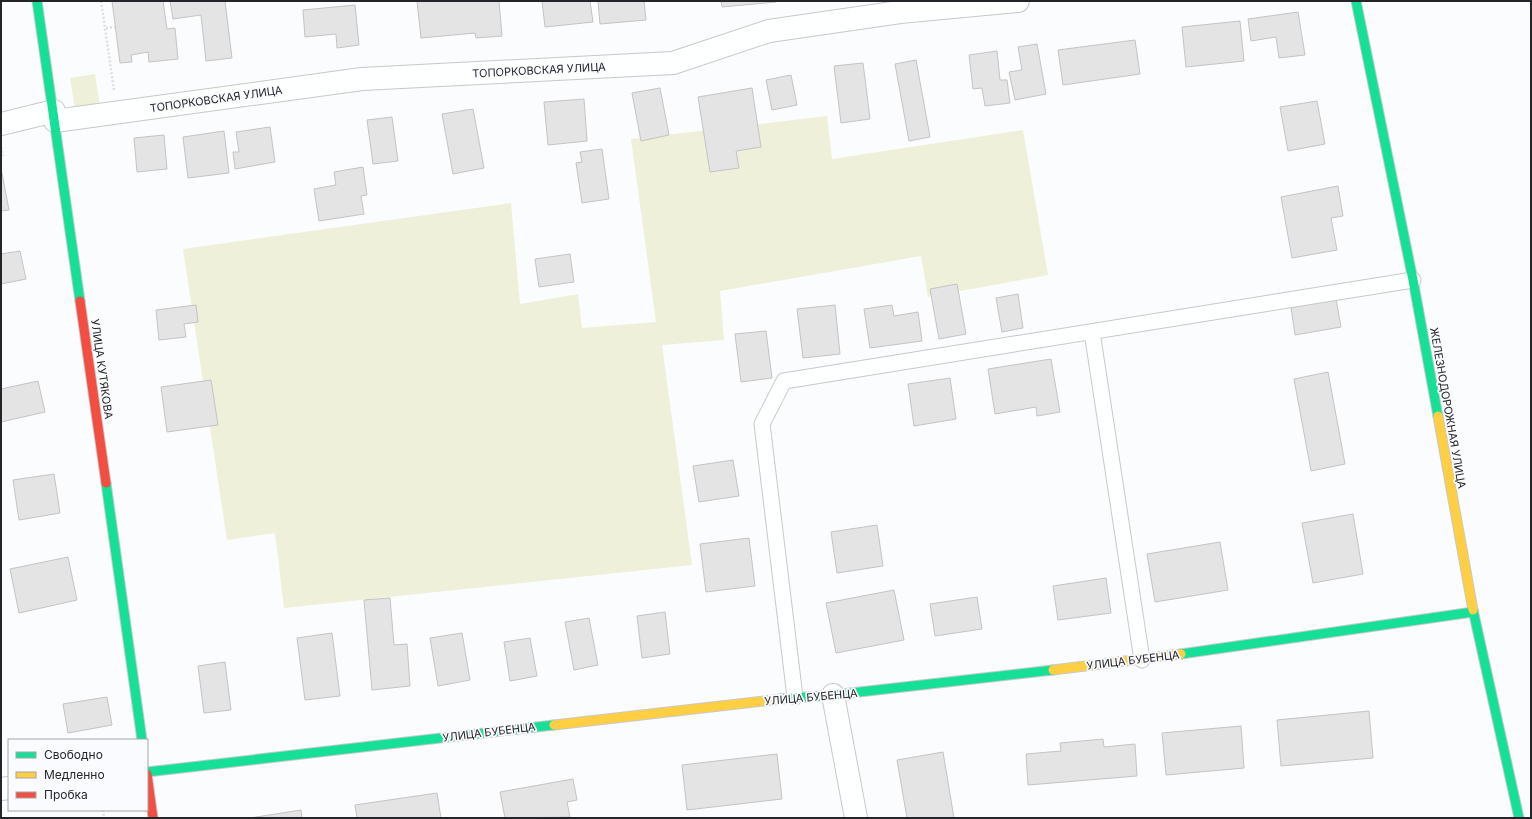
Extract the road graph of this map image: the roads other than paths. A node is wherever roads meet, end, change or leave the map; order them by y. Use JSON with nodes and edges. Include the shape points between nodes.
{"nodes":[{"id":1,"x":37,"y":1,"type":"edge"},
{"id":2,"x":1018,"y":1,"type":"edge"},
{"id":3,"x":1356,"y":1,"type":"edge"},
{"id":4,"x":55,"y":116,"type":"junction"},
{"id":5,"x":1,"y":124,"type":"edge"},
{"id":6,"x":1413,"y":280,"type":"junction"},
{"id":7,"x":1092,"y":332,"type":"junction"},
{"id":8,"x":1473,"y":612,"type":"junction"},
{"id":9,"x":1142,"y":660,"type":"junction"},
{"id":10,"x":833,"y":695,"type":"junction"},
{"id":11,"x":795,"y":697,"type":"junction"},
{"id":12,"x":142,"y":739,"type":"edge"},
{"id":13,"x":148,"y":773,"type":"edge"},
{"id":14,"x":148,"y":780,"type":"edge"},
{"id":15,"x":153,"y":818,"type":"edge"},
{"id":16,"x":856,"y":818,"type":"edge"},
{"id":17,"x":1519,"y":818,"type":"edge"}],
"edges":[{"from":1,"to":4,"type":"street","name":"УЛИЦА КУТЯКОВА"},
{"from":2,"to":4,"type":"street","name":"ТОПОРКОВСКАЯ УЛИЦА","via":[[900,12],[769,31],[673,63],[362,79],[117,112]]},
{"from":3,"to":6,"type":"street","name":"ЖЕЛЕЗНОДОРОЖНАЯ УЛИЦА"},
{"from":4,"to":5,"type":"street","name":"ТОПОРКОВСКАЯ УЛИЦА"},
{"from":4,"to":12,"type":"street","name":"УЛИЦА КУТЯКОВА"},
{"from":6,"to":7,"type":"lane"},
{"from":6,"to":8,"type":"street","name":"ЖЕЛЕЗНОДОРОЖНАЯ УЛИЦА"},
{"from":7,"to":9,"type":"lane"},
{"from":7,"to":11,"type":"lane","via":[[784,381],[762,424]]},
{"from":8,"to":9,"type":"street","name":"УЛИЦА БУБЕНЦА"},
{"from":8,"to":17,"type":"street","name":"ЖЕЛЕЗНОДОРОЖНАЯ УЛИЦА"},
{"from":9,"to":10,"type":"street","name":"УЛИЦА БУБЕНЦА"},
{"from":10,"to":11,"type":"street","name":"УЛИЦА БУБЕНЦА"},
{"from":10,"to":16,"type":"street"},
{"from":11,"to":13,"type":"street","name":"УЛИЦА БУБЕНЦА"},
{"from":14,"to":15,"type":"street"}]}
